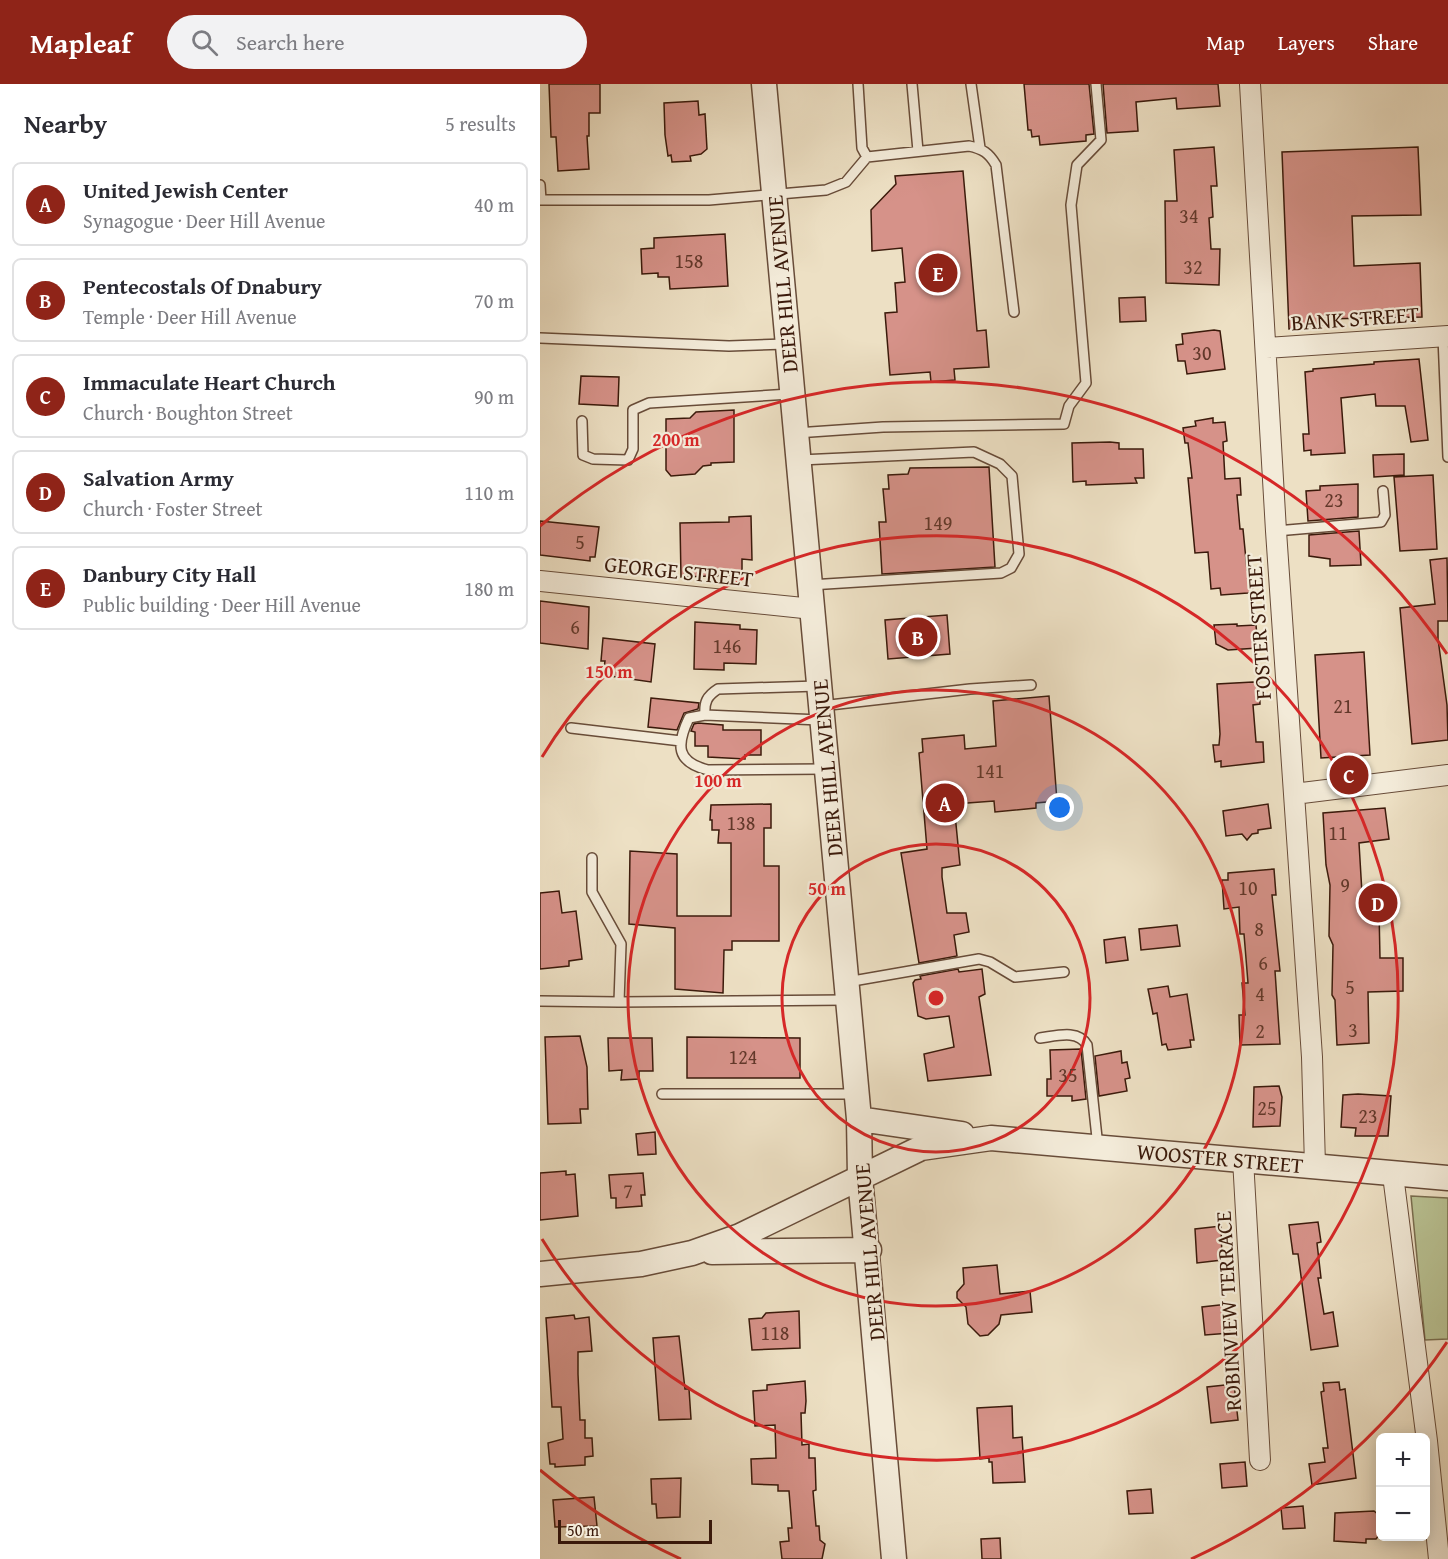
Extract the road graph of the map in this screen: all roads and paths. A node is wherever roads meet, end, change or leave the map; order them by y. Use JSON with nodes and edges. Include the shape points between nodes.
{"nodes":[{"id":1,"x":764,"y":84,"type":"edge"},
{"id":2,"x":858,"y":84,"type":"edge"},
{"id":3,"x":912,"y":84,"type":"edge"},
{"id":4,"x":971,"y":84,"type":"edge"},
{"id":5,"x":1096,"y":84,"type":"edge"},
{"id":6,"x":1250,"y":84,"type":"edge"},
{"id":7,"x":980,"y":148,"type":"junction"},
{"id":8,"x":918,"y":151,"type":"junction"},
{"id":9,"x":867,"y":157,"type":"junction"},
{"id":10,"x":540,"y":185,"type":"edge"},
{"id":11,"x":774,"y":195,"type":"junction"},
{"id":12,"x":1014,"y":312,"type":"dead end"},
{"id":13,"x":1445,"y":336,"type":"edge"},
{"id":14,"x":540,"y":338,"type":"edge"},
{"id":15,"x":788,"y":344,"type":"junction"},
{"id":16,"x":1266,"y":348,"type":"junction"},
{"id":17,"x":1446,"y":385,"type":"edge"},
{"id":18,"x":793,"y":394,"type":"junction"},
{"id":19,"x":582,"y":421,"type":"dead end"},
{"id":20,"x":796,"y":433,"type":"junction"},
{"id":21,"x":1448,"y":457,"type":"edge"},
{"id":22,"x":799,"y":460,"type":"junction"},
{"id":23,"x":1383,"y":491,"type":"dead end"},
{"id":24,"x":1276,"y":531,"type":"junction"},
{"id":25,"x":540,"y":581,"type":"edge"},
{"id":26,"x":812,"y":597,"type":"junction"},
{"id":27,"x":1031,"y":685,"type":"dead end"},
{"id":28,"x":821,"y":704,"type":"junction"},
{"id":29,"x":705,"y":715,"type":"junction"},
{"id":30,"x":571,"y":728,"type":"dead end"},
{"id":31,"x":681,"y":741,"type":"junction"},
{"id":32,"x":827,"y":769,"type":"junction"},
{"id":33,"x":1448,"y":775,"type":"edge"},
{"id":34,"x":1294,"y":794,"type":"junction"},
{"id":35,"x":592,"y":858,"type":"dead end"},
{"id":36,"x":1064,"y":972,"type":"dead end"},
{"id":37,"x":847,"y":991,"type":"junction"},
{"id":38,"x":540,"y":1001,"type":"edge"},
{"id":39,"x":620,"y":1002,"type":"junction"},
{"id":40,"x":1040,"y":1038,"type":"dead end"},
{"id":41,"x":662,"y":1094,"type":"dead end"},
{"id":42,"x":857,"y":1094,"type":"junction"},
{"id":43,"x":859,"y":1119,"type":"junction"},
{"id":44,"x":991,"y":1138,"type":"junction"},
{"id":45,"x":1098,"y":1147,"type":"junction"},
{"id":46,"x":1243,"y":1159,"type":"junction"},
{"id":47,"x":1315,"y":1166,"type":"junction"},
{"id":48,"x":1393,"y":1175,"type":"junction"},
{"id":49,"x":860,"y":1177,"type":"junction"},
{"id":50,"x":1448,"y":1178,"type":"edge"},
{"id":51,"x":869,"y":1250,"type":"junction"},
{"id":52,"x":692,"y":1253,"type":"junction"},
{"id":53,"x":540,"y":1274,"type":"edge"},
{"id":54,"x":1260,"y":1460,"type":"dead end"},
{"id":55,"x":894,"y":1559,"type":"edge"},
{"id":56,"x":1439,"y":1559,"type":"edge"}],
"edges":[{"from":1,"to":11,"type":"street","name":"DEER HILL AVENUE"},
{"from":2,"to":9,"type":"lane","via":[[862,148]]},
{"from":3,"to":8,"type":"lane"},
{"from":4,"to":7,"type":"lane"},
{"from":5,"to":20,"type":"lane","via":[[1101,140],[1077,165],[1071,205],[1086,383],[1069,406],[1064,424]]},
{"from":6,"to":16,"type":"street","name":"FOSTER STREET"},
{"from":7,"to":8,"type":"lane"},
{"from":7,"to":12,"type":"lane","via":[[989,153],[996,165]]},
{"from":8,"to":9,"type":"lane"},
{"from":9,"to":11,"type":"lane","via":[[846,182],[826,190]]},
{"from":10,"to":11,"type":"lane","via":[[541,200],[709,200]]},
{"from":11,"to":15,"type":"street","name":"DEER HILL AVENUE"},
{"from":13,"to":16,"type":"street","name":"BANK STREET"},
{"from":13,"to":17,"type":"lane"},
{"from":14,"to":15,"type":"lane","via":[[729,346]]},
{"from":15,"to":18,"type":"street","name":"DEER HILL AVENUE"},
{"from":16,"to":24,"type":"street","name":"FOSTER STREET"},
{"from":17,"to":21,"type":"lane"},
{"from":18,"to":19,"type":"lane","via":[[650,402],[633,410],[633,449],[628,460],[583,455]]},
{"from":18,"to":20,"type":"street","name":"DEER HILL AVENUE"},
{"from":20,"to":22,"type":"street","name":"DEER HILL AVENUE"},
{"from":22,"to":26,"type":"street","name":"DEER HILL AVENUE"},
{"from":22,"to":26,"type":"lane","via":[[974,452],[1000,464],[1012,476],[1019,554],[1011,568],[1001,573]]},
{"from":23,"to":24,"type":"lane","via":[[1385,515],[1381,522]]},
{"from":24,"to":34,"type":"street","name":"FOSTER STREET"},
{"from":25,"to":26,"type":"street","name":"GEORGE STREET"},
{"from":26,"to":28,"type":"street","name":"DEER HILL AVENUE"},
{"from":27,"to":28,"type":"lane"},
{"from":28,"to":29,"type":"lane"},
{"from":28,"to":29,"type":"lane","via":[[718,689],[710,693]]},
{"from":28,"to":32,"type":"street","name":"DEER HILL AVENUE"},
{"from":29,"to":31,"type":"lane","via":[[689,718]]},
{"from":30,"to":31,"type":"lane"},
{"from":31,"to":32,"type":"lane","via":[[682,755],[694,767],[708,770]]},
{"from":32,"to":37,"type":"street","name":"DEER HILL AVENUE"},
{"from":33,"to":34,"type":"street"},
{"from":34,"to":47,"type":"street","name":"FOSTER STREET","via":[[1312,1057]]},
{"from":35,"to":39,"type":"lane","via":[[592,892],[621,944]]},
{"from":36,"to":37,"type":"lane","via":[[1015,977],[979,959]]},
{"from":37,"to":39,"type":"lane"},
{"from":37,"to":42,"type":"street","name":"DEER HILL AVENUE"},
{"from":38,"to":39,"type":"lane"},
{"from":40,"to":45,"type":"lane","via":[[1074,1035],[1087,1045]]},
{"from":41,"to":42,"type":"lane"},
{"from":42,"to":43,"type":"street","name":"DEER HILL AVENUE"},
{"from":43,"to":44,"type":"street","name":"WOOSTER STREET"},
{"from":43,"to":49,"type":"street","name":"DEER HILL AVENUE"},
{"from":44,"to":45,"type":"street","name":"WOOSTER STREET"},
{"from":44,"to":49,"type":"street","name":"WOOSTER STREET","via":[[921,1148]]},
{"from":45,"to":46,"type":"street","name":"WOOSTER STREET"},
{"from":46,"to":47,"type":"street","name":"WOOSTER STREET"},
{"from":46,"to":54,"type":"street","name":"ROBINVIEW TERRACE"},
{"from":47,"to":48,"type":"street","name":"WOOSTER STREET"},
{"from":48,"to":50,"type":"street","name":"WOOSTER STREET"},
{"from":48,"to":56,"type":"street"},
{"from":49,"to":51,"type":"street","name":"DEER HILL AVENUE"},
{"from":49,"to":52,"type":"street","name":"WOOSTER STREET","via":[[740,1236]]},
{"from":51,"to":52,"type":"street"},
{"from":51,"to":55,"type":"street","name":"DEER HILL AVENUE"},
{"from":52,"to":53,"type":"street","via":[[641,1264]]}]}
